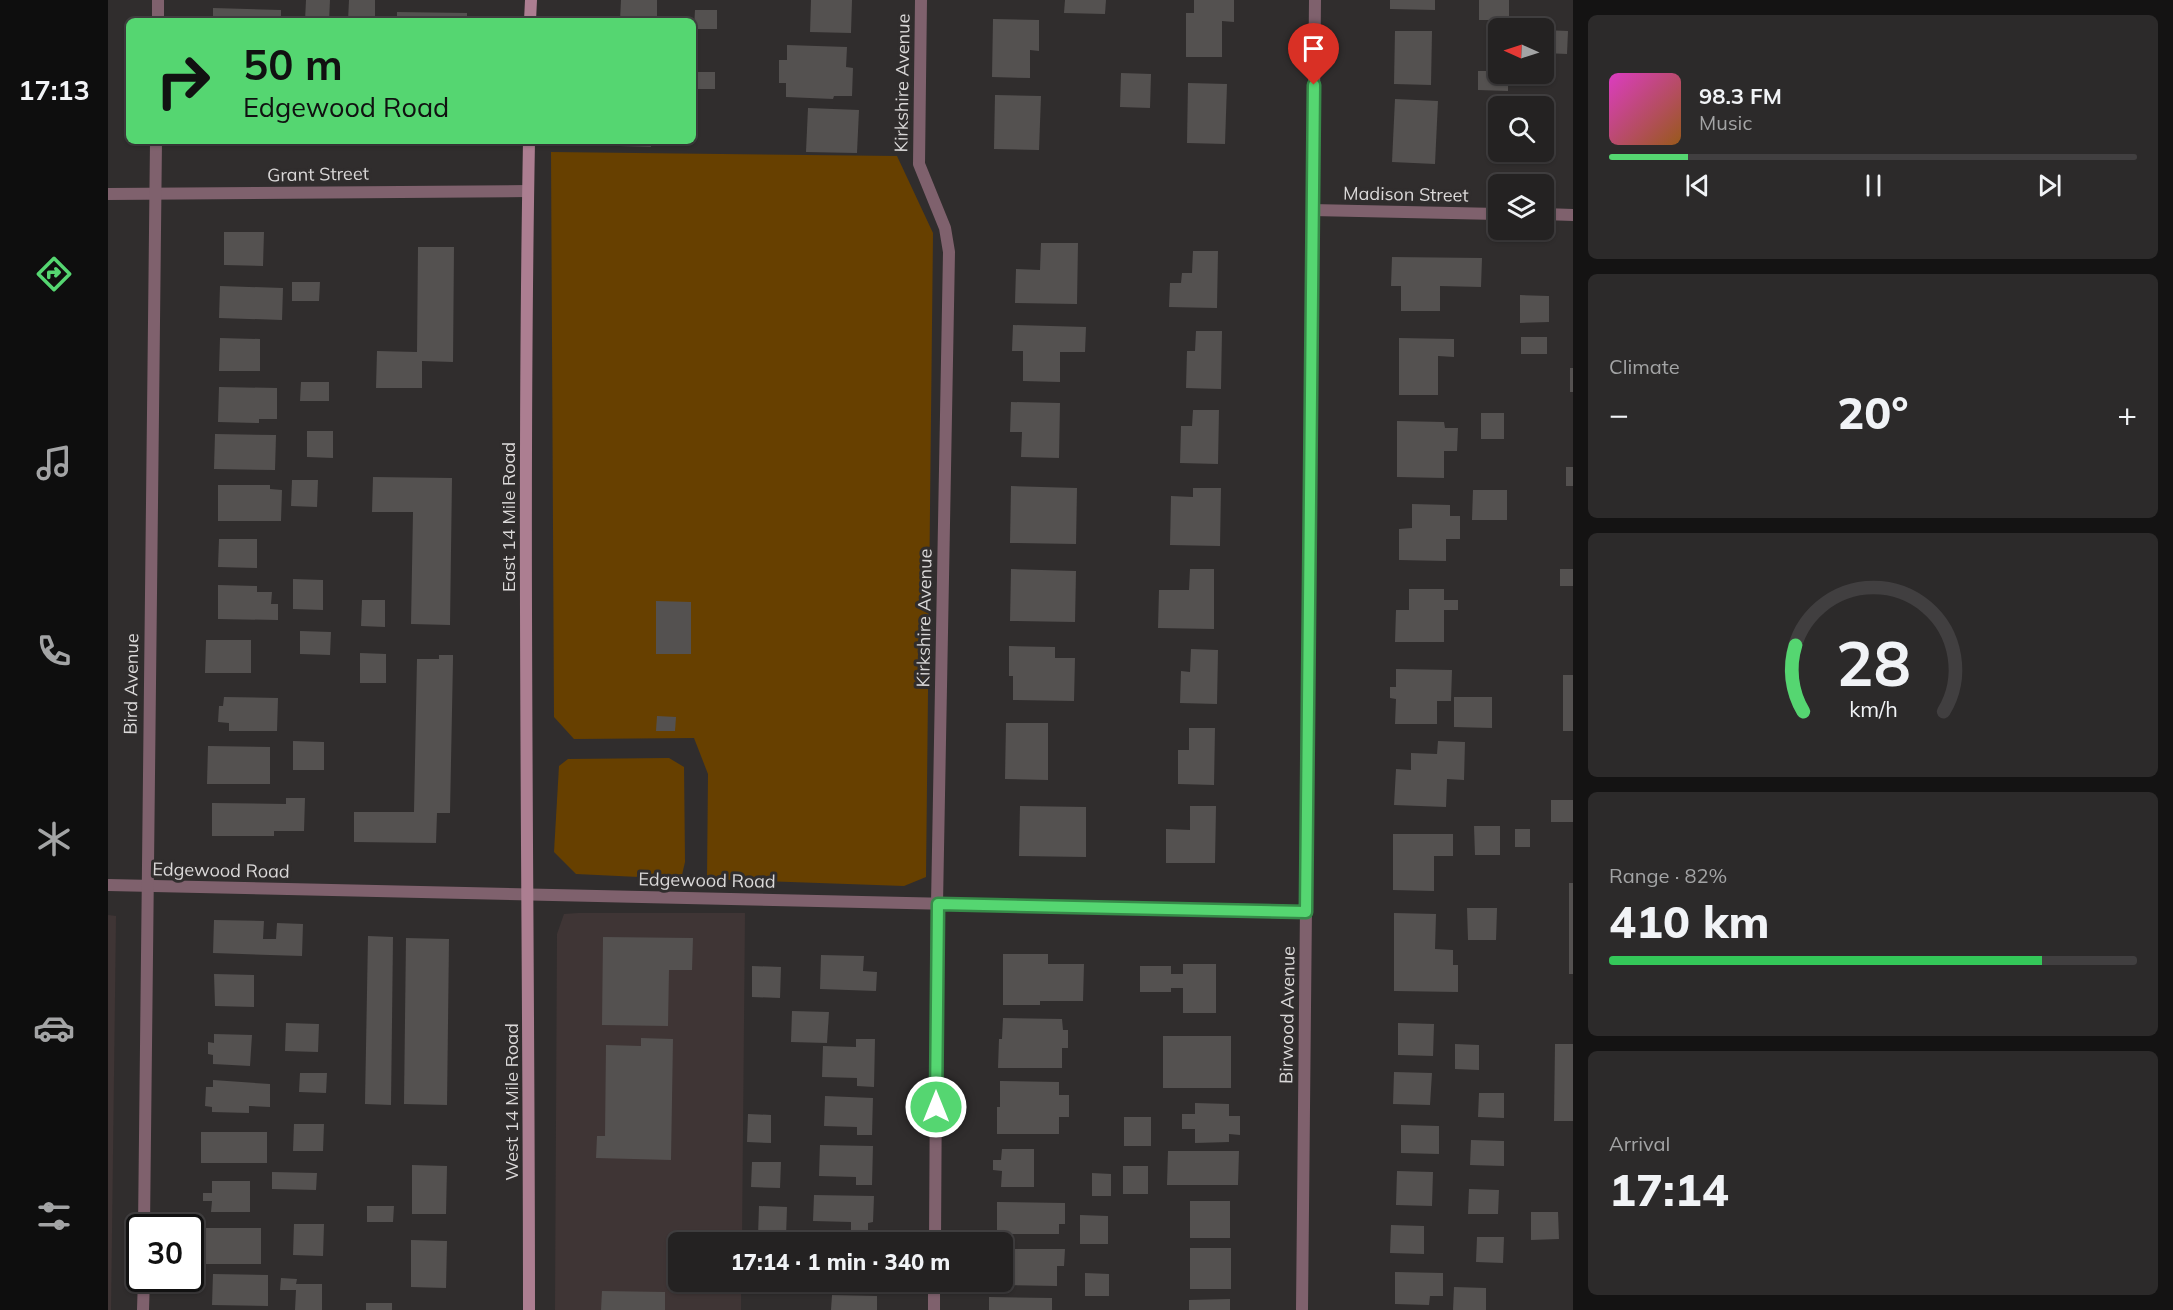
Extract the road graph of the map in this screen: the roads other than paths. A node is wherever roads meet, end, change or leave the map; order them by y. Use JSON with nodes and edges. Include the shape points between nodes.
{"nodes":[{"id":1,"x":158,"y":0,"type":"edge"},
{"id":2,"x":531,"y":0,"type":"edge"},
{"id":3,"x":921,"y":0,"type":"edge"},
{"id":4,"x":1315,"y":0,"type":"edge"},
{"id":5,"x":158,"y":18,"type":"edge"},
{"id":6,"x":530,"y":18,"type":"edge"},
{"id":7,"x":156,"y":144,"type":"edge"},
{"id":8,"x":529,"y":144,"type":"edge"},
{"id":9,"x":528,"y":190,"type":"junction"},
{"id":10,"x":108,"y":194,"type":"edge"},
{"id":11,"x":155,"y":194,"type":"junction"},
{"id":12,"x":1312,"y":210,"type":"junction"},
{"id":13,"x":1488,"y":214,"type":"edge"},
{"id":14,"x":1554,"y":214,"type":"edge"},
{"id":15,"x":1573,"y":215,"type":"edge"},
{"id":16,"x":108,"y":885,"type":"edge"},
{"id":17,"x":148,"y":886,"type":"junction"},
{"id":18,"x":527,"y":894,"type":"junction"},
{"id":19,"x":938,"y":904,"type":"junction"},
{"id":20,"x":1306,"y":912,"type":"junction"},
{"id":21,"x":144,"y":1214,"type":"edge"},
{"id":22,"x":935,"y":1232,"type":"edge"},
{"id":23,"x":144,"y":1292,"type":"edge"},
{"id":24,"x":934,"y":1292,"type":"edge"},
{"id":25,"x":143,"y":1310,"type":"edge"},
{"id":26,"x":529,"y":1310,"type":"edge"},
{"id":27,"x":934,"y":1310,"type":"edge"},
{"id":28,"x":1302,"y":1310,"type":"edge"}],
"edges":[{"from":1,"to":5,"type":"street"},
{"from":2,"to":6,"type":"main road"},
{"from":3,"to":19,"type":"street","name":"Kirkshire Avenue","via":[[919,164],[945,228],[949,252]]},
{"from":4,"to":12,"type":"street","name":"Birwood Avenue"},
{"from":7,"to":11,"type":"street","name":"Bird Avenue"},
{"from":8,"to":9,"type":"main road","name":"East 14 Mile Road"},
{"from":9,"to":11,"type":"street","name":"Grant Street"},
{"from":9,"to":18,"type":"main road","name":"East 14 Mile Road"},
{"from":10,"to":11,"type":"street","name":"Grant Street"},
{"from":11,"to":17,"type":"street","name":"Bird Avenue"},
{"from":12,"to":13,"type":"street","name":"Madison Street"},
{"from":12,"to":20,"type":"street","name":"Birwood Avenue"},
{"from":14,"to":15,"type":"street"},
{"from":16,"to":17,"type":"street","name":"Edgewood Road"},
{"from":17,"to":18,"type":"street","name":"Edgewood Road"},
{"from":17,"to":21,"type":"street","name":"Bird Avenue"},
{"from":18,"to":19,"type":"street","name":"Edgewood Road"},
{"from":18,"to":26,"type":"main road","name":"West 14 Mile Road"},
{"from":19,"to":20,"type":"street","name":"Edgewood Road"},
{"from":19,"to":22,"type":"street","name":"Kirkshire Avenue"},
{"from":20,"to":28,"type":"street","name":"Birwood Avenue"},
{"from":23,"to":25,"type":"street"},
{"from":24,"to":27,"type":"street"}]}
